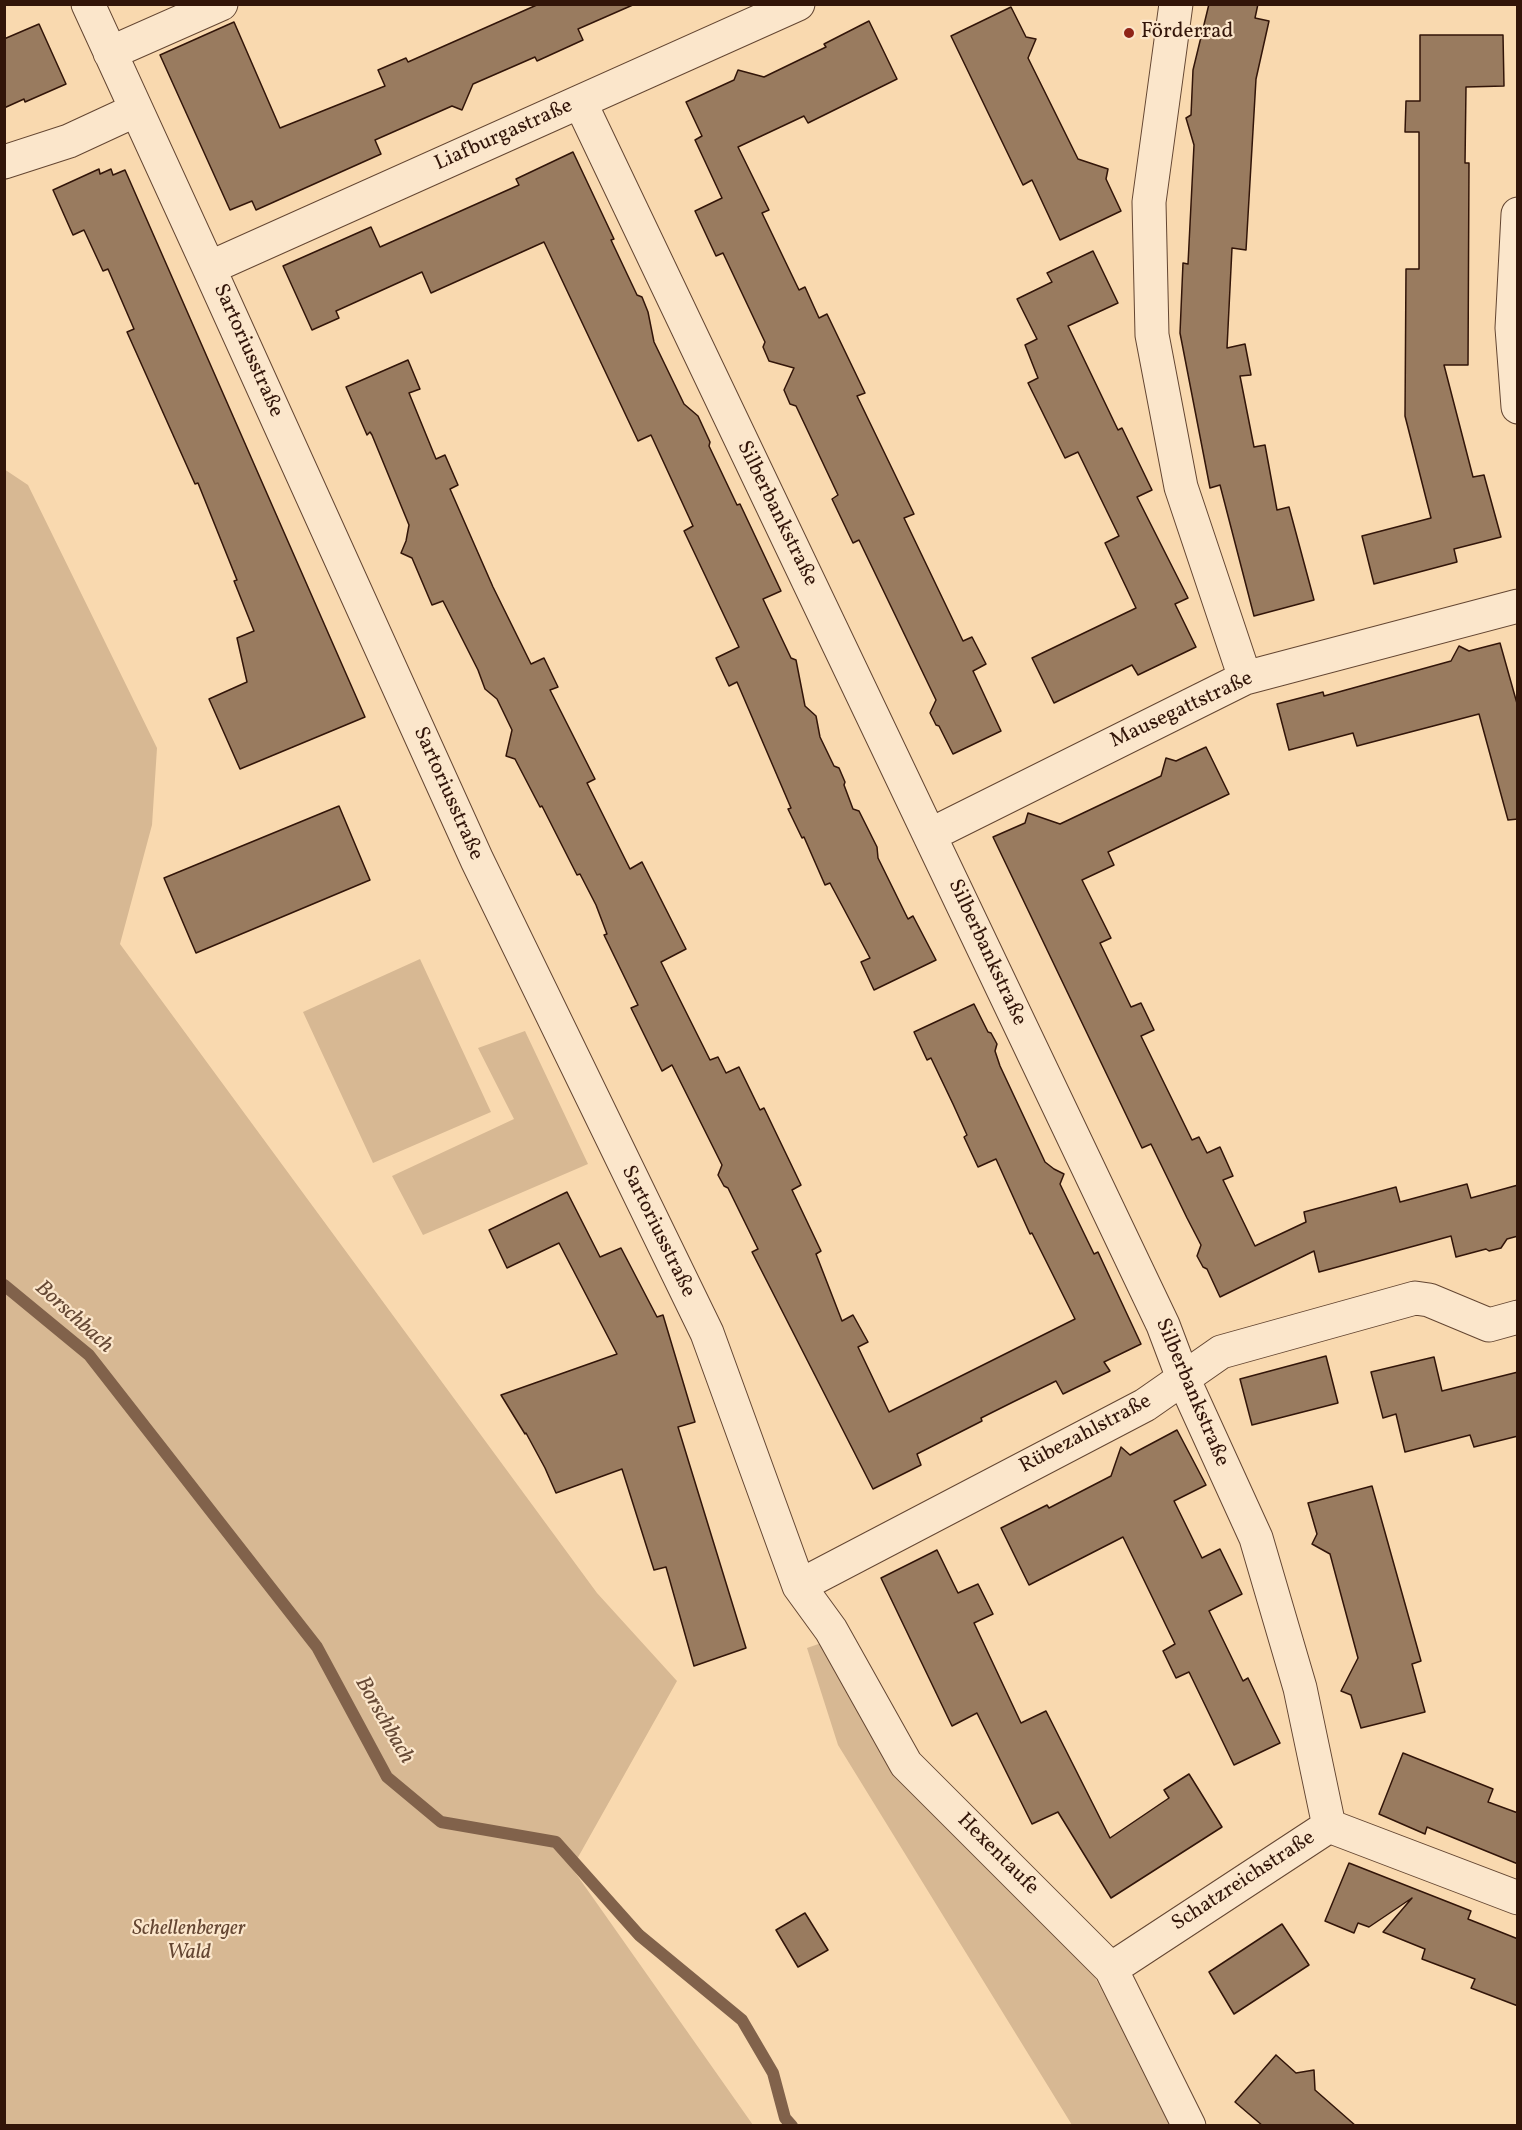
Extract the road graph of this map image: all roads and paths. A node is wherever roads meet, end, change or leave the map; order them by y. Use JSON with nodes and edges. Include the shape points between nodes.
{"nodes":[{"id":1,"x":88,"y":4,"type":"edge"},
{"id":2,"x":221,"y":4,"type":"edge"},
{"id":3,"x":798,"y":4,"type":"edge"},
{"id":4,"x":1176,"y":4,"type":"edge"},
{"id":5,"x":110,"y":53,"type":"junction"},
{"id":6,"x":580,"y":102,"type":"junction"},
{"id":7,"x":136,"y":110,"type":"junction"},
{"id":8,"x":4,"y":162,"type":"edge"},
{"id":9,"x":1518,"y":214,"type":"edge"},
{"id":10,"x":209,"y":268,"type":"junction"},
{"id":11,"x":1518,"y":407,"type":"edge"},
{"id":12,"x":1518,"y":606,"type":"edge"},
{"id":13,"x":1245,"y":678,"type":"junction"},
{"id":14,"x":930,"y":835,"type":"junction"},
{"id":15,"x":1518,"y":1317,"type":"edge"},
{"id":16,"x":1183,"y":1378,"type":"junction"},
{"id":17,"x":800,"y":1586,"type":"junction"},
{"id":18,"x":1329,"y":1826,"type":"junction"},
{"id":19,"x":1518,"y":1898,"type":"edge"},
{"id":20,"x":1111,"y":1970,"type":"junction"},
{"id":21,"x":1189,"y":2126,"type":"edge"}],
"edges":[{"from":1,"to":5,"type":"street","name":"Sartoriusstraße"},
{"from":2,"to":5,"type":"street"},
{"from":3,"to":6,"type":"street","name":"Liafburgastraße"},
{"from":4,"to":13,"type":"street","via":[[1149,202],[1152,334],[1180,487]]},
{"from":5,"to":7,"type":"street","name":"Sartoriusstraße"},
{"from":6,"to":10,"type":"street","name":"Liafburgastraße"},
{"from":6,"to":14,"type":"street","name":"Silberbankstraße"},
{"from":7,"to":8,"type":"street","via":[[69,141]]},
{"from":7,"to":10,"type":"street","name":"Sartoriusstraße"},
{"from":9,"to":11,"type":"street","via":[[1512,328]]},
{"from":10,"to":17,"type":"street","name":"Sartoriusstraße","via":[[477,860],[706,1333]]},
{"from":12,"to":13,"type":"street","name":"Mausegattstraße"},
{"from":13,"to":14,"type":"street","name":"Mausegattstraße"},
{"from":14,"to":16,"type":"street","name":"Silberbankstraße","via":[[1163,1325]]},
{"from":15,"to":16,"type":"street","name":"Rübezahlstraße","via":[[1489,1325],[1415,1298],[1221,1352]]},
{"from":16,"to":17,"type":"street","name":"Rübezahlstraße","via":[[1146,1405]]},
{"from":16,"to":18,"type":"street","name":"Silberbankstraße","via":[[1256,1538],[1300,1688]]},
{"from":17,"to":20,"type":"street","name":"Hexentaufe","via":[[831,1630],[906,1764]]},
{"from":18,"to":19,"type":"street","name":"Schatzreichstraße"},
{"from":18,"to":20,"type":"street","name":"Schatzreichstraße"},
{"from":20,"to":21,"type":"street","name":"Hexentaufe"}]}
